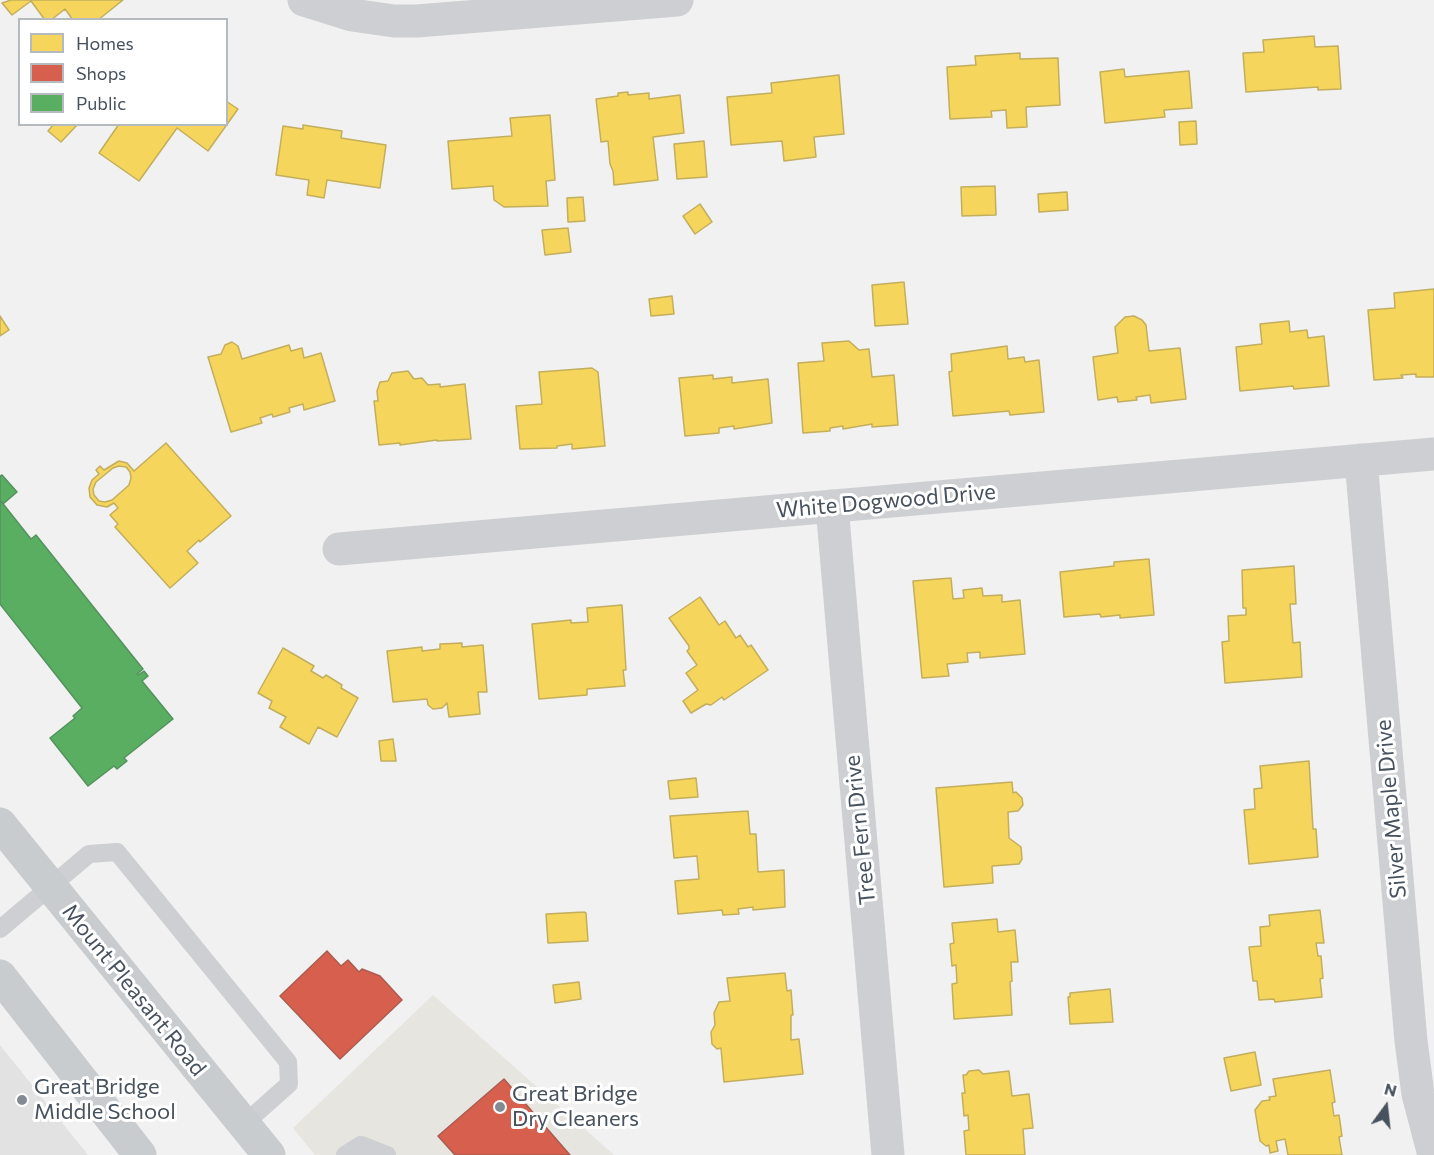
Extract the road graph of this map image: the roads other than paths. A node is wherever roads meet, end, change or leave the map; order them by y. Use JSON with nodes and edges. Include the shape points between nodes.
{"nodes":[{"id":1,"x":304,"y":0,"type":"edge"},
{"id":2,"x":677,"y":0,"type":"edge"},
{"id":3,"x":1434,"y":454,"type":"edge"},
{"id":4,"x":1361,"y":460,"type":"junction"},
{"id":5,"x":832,"y":506,"type":"junction"},
{"id":6,"x":339,"y":549,"type":"dead end"},
{"id":7,"x":0,"y":824,"type":"edge"},
{"id":8,"x":51,"y":888,"type":"junction"},
{"id":9,"x":0,"y":928,"type":"edge"},
{"id":10,"x":0,"y":976,"type":"edge"},
{"id":11,"x":244,"y":1124,"type":"junction"},
{"id":12,"x":140,"y":1155,"type":"edge"},
{"id":13,"x":269,"y":1155,"type":"edge"},
{"id":14,"x":345,"y":1155,"type":"edge"},
{"id":15,"x":387,"y":1155,"type":"edge"},
{"id":16,"x":888,"y":1155,"type":"edge"},
{"id":17,"x":1434,"y":1155,"type":"edge"}],
"edges":[{"from":1,"to":2,"type":"street","via":[[352,15],[405,21]]},
{"from":3,"to":4,"type":"street","name":"White Dogwood Drive"},
{"from":4,"to":5,"type":"street","name":"White Dogwood Drive"},
{"from":4,"to":17,"type":"street","name":"Silver Maple Drive","via":[[1411,1041],[1418,1094]]},
{"from":5,"to":6,"type":"street","name":"White Dogwood Drive"},
{"from":5,"to":16,"type":"street","name":"Tree Fern Drive"},
{"from":7,"to":8,"type":"main road","name":"Mount Pleasant Road"},
{"from":8,"to":9,"type":"lane"},
{"from":8,"to":11,"type":"main road","name":"Mount Pleasant Road"},
{"from":8,"to":11,"type":"lane","via":[[88,854],[117,852],[140,879],[288,1062],[289,1084]]},
{"from":10,"to":12,"type":"main road"},
{"from":11,"to":13,"type":"main road","name":"Mount Pleasant Road"},
{"from":14,"to":15,"type":"lane","via":[[361,1145]]}]}
